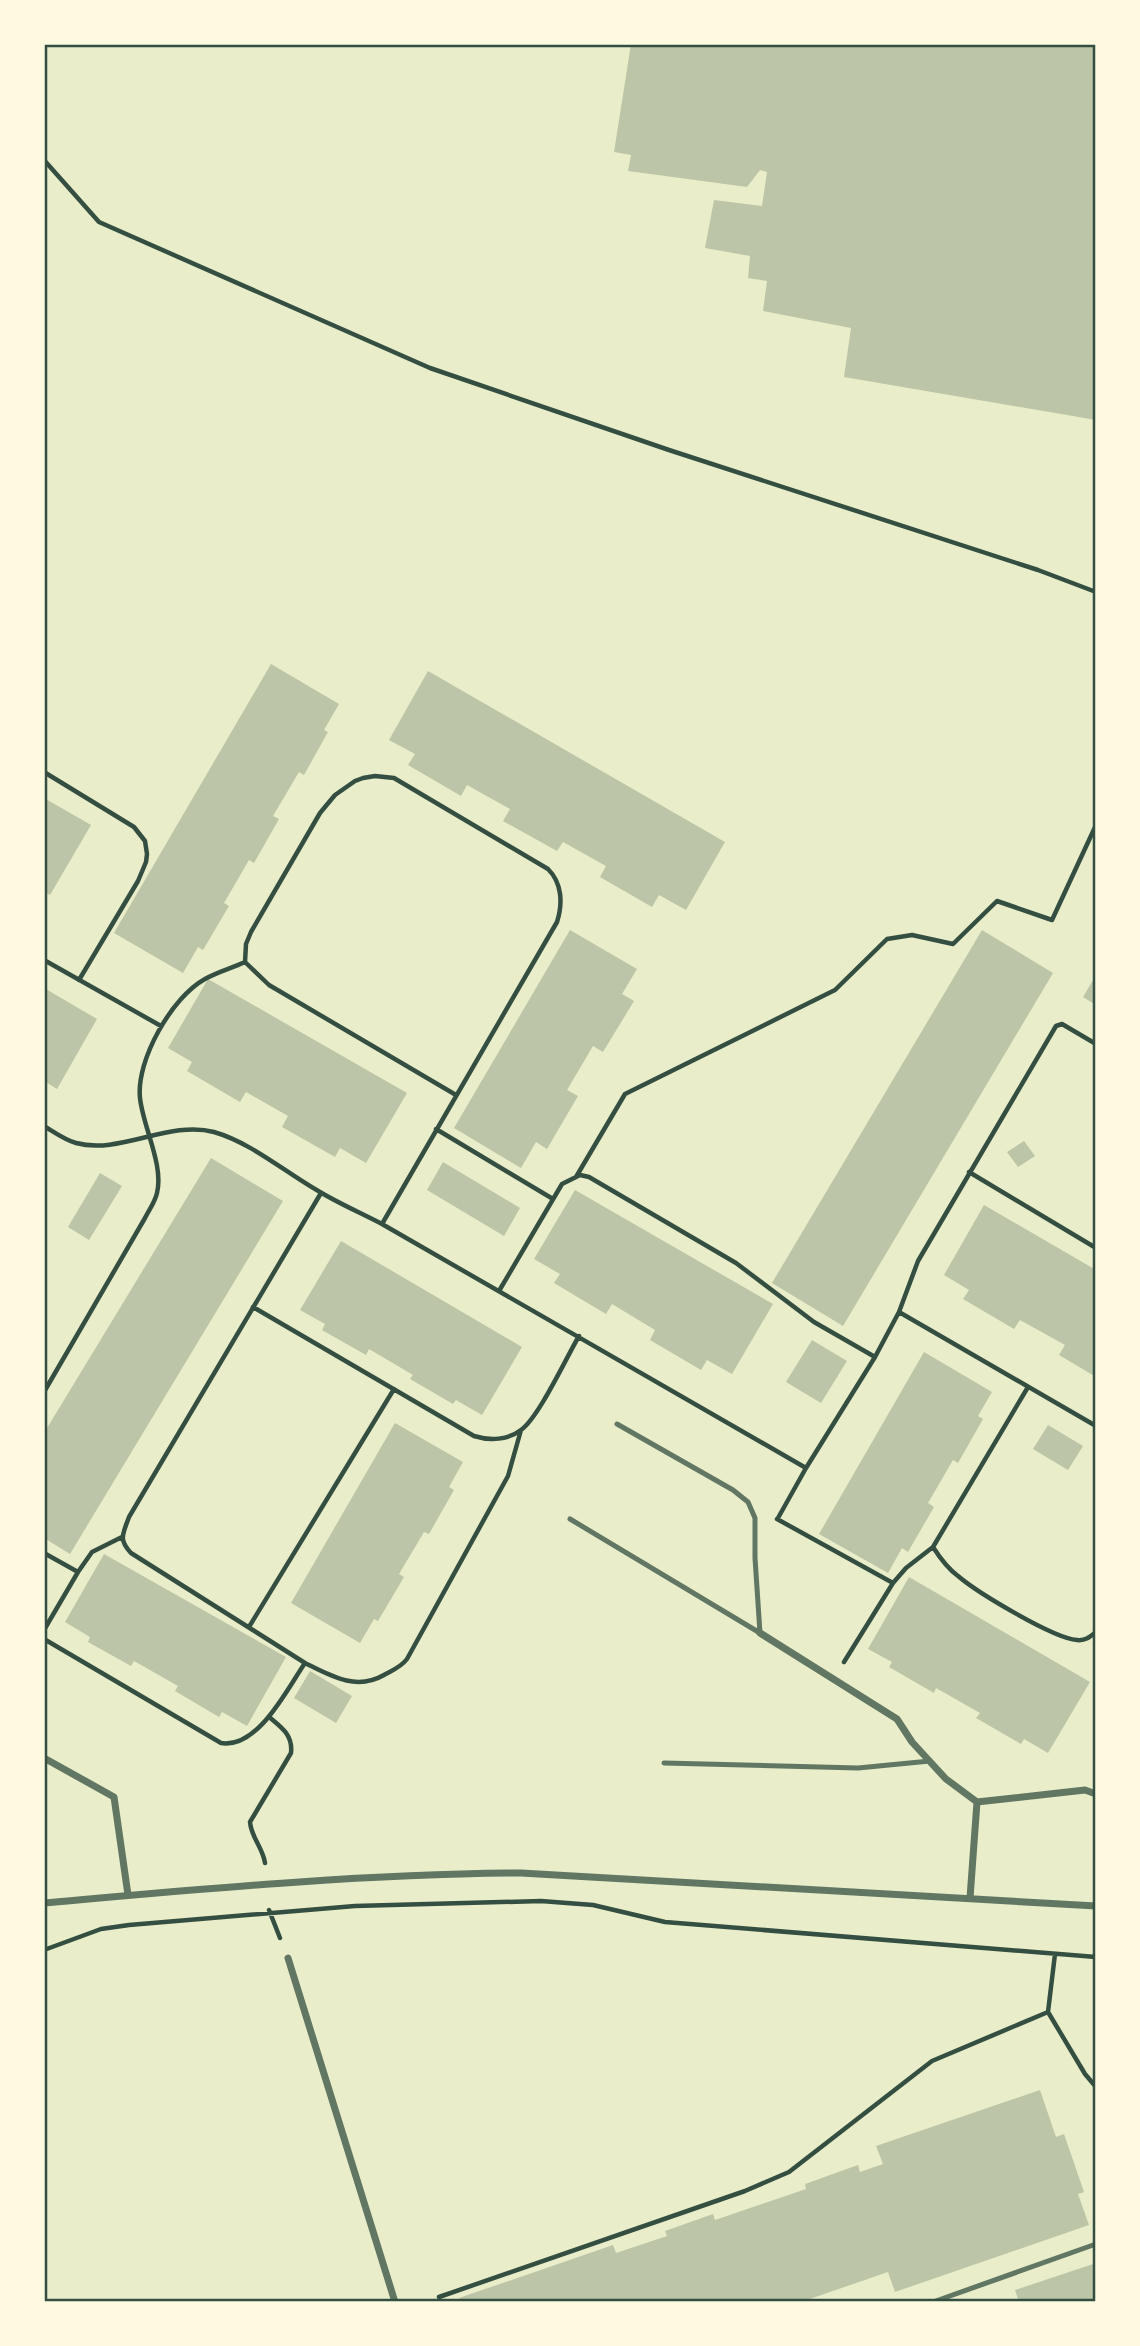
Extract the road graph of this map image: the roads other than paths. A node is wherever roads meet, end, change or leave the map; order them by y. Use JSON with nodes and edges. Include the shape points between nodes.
{"nodes":[{"id":1,"x":617,"y":1424,"type":"dead end"},
{"id":2,"x":570,"y":1520,"type":"dead end"},
{"id":3,"x":760,"y":1633,"type":"junction"},
{"id":4,"x":44,"y":1758,"type":"edge"},
{"id":5,"x":930,"y":1761,"type":"junction"},
{"id":6,"x":664,"y":1763,"type":"dead end"},
{"id":7,"x":1096,"y":1794,"type":"edge"},
{"id":8,"x":977,"y":1802,"type":"junction"},
{"id":9,"x":128,"y":1895,"type":"junction"},
{"id":10,"x":970,"y":1898,"type":"junction"},
{"id":11,"x":44,"y":1903,"type":"edge"},
{"id":12,"x":1096,"y":1906,"type":"edge"},
{"id":13,"x":288,"y":1958,"type":"road end"},
{"id":14,"x":1096,"y":2244,"type":"edge"},
{"id":15,"x":395,"y":2302,"type":"edge"},
{"id":16,"x":933,"y":2302,"type":"edge"}],
"edges":[{"from":1,"to":3,"type":"lane","via":[[748,1502],[755,1518]]},
{"from":2,"to":3,"type":"lane"},
{"from":3,"to":5,"type":"street","via":[[897,1719]]},
{"from":4,"to":9,"type":"street","via":[[114,1797]]},
{"from":5,"to":6,"type":"lane","via":[[858,1768]]},
{"from":5,"to":8,"type":"street"},
{"from":7,"to":8,"type":"street","via":[[1085,1790]]},
{"from":8,"to":10,"type":"street"},
{"from":9,"to":10,"type":"street","via":[[267,1883],[521,1873]]},
{"from":9,"to":11,"type":"street"},
{"from":10,"to":12,"type":"street"},
{"from":13,"to":15,"type":"street"},
{"from":14,"to":16,"type":"lane"}]}
